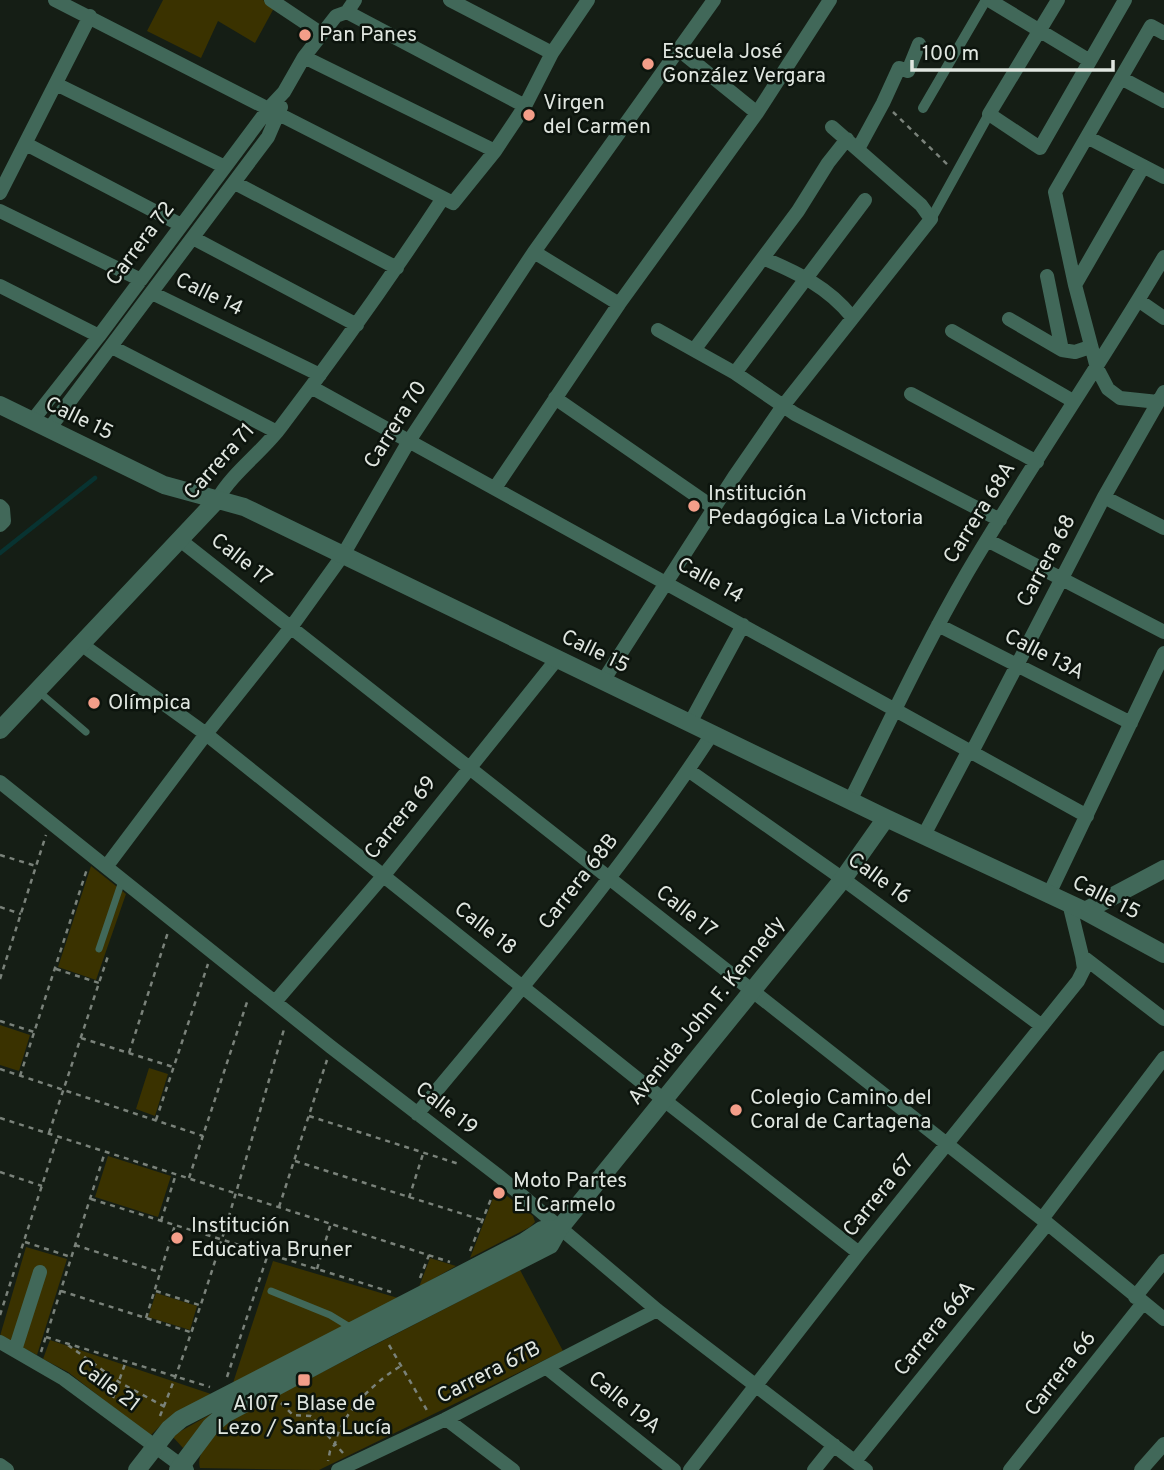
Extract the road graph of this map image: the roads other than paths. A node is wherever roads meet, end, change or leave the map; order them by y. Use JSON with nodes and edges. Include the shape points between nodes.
{"nodes":[{"id":1,"x":55,"y":0,"type":"edge"},
{"id":2,"x":271,"y":0,"type":"edge"},
{"id":3,"x":450,"y":0,"type":"edge"},
{"id":4,"x":587,"y":0,"type":"edge"},
{"id":5,"x":714,"y":0,"type":"edge"},
{"id":6,"x":830,"y":0,"type":"edge"},
{"id":7,"x":987,"y":0,"type":"edge"},
{"id":8,"x":1058,"y":0,"type":"edge"},
{"id":9,"x":1125,"y":0,"type":"edge"},
{"id":10,"x":351,"y":6,"type":"edge"},
{"id":11,"x":90,"y":16,"type":"junction"},
{"id":12,"x":1040,"y":31,"type":"junction"},
{"id":13,"x":1164,"y":33,"type":"edge"},
{"id":14,"x":322,"y":34,"type":"junction"},
{"id":15,"x":919,"y":44,"type":"dead end"},
{"id":16,"x":678,"y":49,"type":"junction"},
{"id":17,"x":552,"y":53,"type":"junction"},
{"id":18,"x":304,"y":57,"type":"junction"},
{"id":19,"x":1090,"y":61,"type":"junction"},
{"id":20,"x":1121,"y":78,"type":"junction"},
{"id":21,"x":56,"y":84,"type":"junction"},
{"id":22,"x":1164,"y":101,"type":"edge"},
{"id":23,"x":525,"y":106,"type":"junction"},
{"id":24,"x":923,"y":108,"type":"dead end"},
{"id":25,"x":274,"y":111,"type":"junction"},
{"id":26,"x":757,"y":113,"type":"junction"},
{"id":27,"x":989,"y":114,"type":"junction"},
{"id":28,"x":832,"y":127,"type":"dead end"},
{"id":29,"x":1087,"y":136,"type":"junction"},
{"id":30,"x":26,"y":144,"type":"junction"},
{"id":31,"x":853,"y":144,"type":"junction"},
{"id":32,"x":495,"y":151,"type":"junction"},
{"id":33,"x":225,"y":167,"type":"junction"},
{"id":34,"x":1143,"y":167,"type":"junction"},
{"id":35,"x":1164,"y":177,"type":"edge"},
{"id":36,"x":234,"y":183,"type":"junction"},
{"id":37,"x":0,"y":193,"type":"edge"},
{"id":38,"x":865,"y":200,"type":"dead end"},
{"id":39,"x":448,"y":201,"type":"junction"},
{"id":40,"x":0,"y":211,"type":"edge"},
{"id":41,"x":931,"y":219,"type":"junction"},
{"id":42,"x":181,"y":225,"type":"junction"},
{"id":43,"x":193,"y":238,"type":"junction"},
{"id":44,"x":534,"y":252,"type":"junction"},
{"id":45,"x":1164,"y":257,"type":"edge"},
{"id":46,"x":763,"y":258,"type":"junction"},
{"id":47,"x":397,"y":268,"type":"junction"},
{"id":48,"x":1047,"y":276,"type":"dead end"},
{"id":49,"x":806,"y":277,"type":"junction"},
{"id":50,"x":141,"y":280,"type":"junction"},
{"id":51,"x":1075,"y":285,"type":"junction"},
{"id":52,"x":0,"y":286,"type":"edge"},
{"id":53,"x":152,"y":293,"type":"junction"},
{"id":54,"x":1138,"y":300,"type":"junction"},
{"id":55,"x":619,"y":304,"type":"junction"},
{"id":56,"x":852,"y":317,"type":"junction"},
{"id":57,"x":1164,"y":318,"type":"edge"},
{"id":58,"x":1009,"y":319,"type":"dead end"},
{"id":59,"x":357,"y":325,"type":"junction"},
{"id":60,"x":658,"y":330,"type":"dead end"},
{"id":61,"x":952,"y":331,"type":"dead end"},
{"id":62,"x":99,"y":336,"type":"junction"},
{"id":63,"x":112,"y":347,"type":"junction"},
{"id":64,"x":1090,"y":347,"type":"junction"},
{"id":65,"x":694,"y":350,"type":"junction"},
{"id":66,"x":1062,"y":350,"type":"junction"},
{"id":67,"x":1097,"y":368,"type":"junction"},
{"id":68,"x":735,"y":373,"type":"junction"},
{"id":69,"x":316,"y":381,"type":"junction"},
{"id":70,"x":911,"y":394,"type":"dead end"},
{"id":71,"x":555,"y":397,"type":"junction"},
{"id":72,"x":1161,"y":398,"type":"edge"},
{"id":73,"x":1073,"y":401,"type":"junction"},
{"id":74,"x":0,"y":405,"type":"edge"},
{"id":75,"x":783,"y":406,"type":"junction"},
{"id":76,"x":33,"y":421,"type":"junction"},
{"id":77,"x":50,"y":429,"type":"junction"},
{"id":78,"x":277,"y":432,"type":"junction"},
{"id":79,"x":409,"y":441,"type":"junction"},
{"id":80,"x":1037,"y":462,"type":"junction"},
{"id":81,"x":495,"y":488,"type":"junction"},
{"id":82,"x":1104,"y":497,"type":"junction"},
{"id":83,"x":217,"y":500,"type":"junction"},
{"id":84,"x":0,"y":506,"type":"edge"},
{"id":85,"x":714,"y":508,"type":"junction"},
{"id":86,"x":1000,"y":520,"type":"junction"},
{"id":87,"x":0,"y":525,"type":"edge"},
{"id":88,"x":1164,"y":528,"type":"edge"},
{"id":89,"x":180,"y":540,"type":"junction"},
{"id":90,"x":987,"y":540,"type":"junction"},
{"id":91,"x":343,"y":555,"type":"junction"},
{"id":92,"x":1061,"y":579,"type":"junction"},
{"id":93,"x":667,"y":583,"type":"junction"},
{"id":94,"x":743,"y":625,"type":"junction"},
{"id":95,"x":938,"y":625,"type":"junction"},
{"id":96,"x":292,"y":626,"type":"junction"},
{"id":97,"x":1164,"y":632,"type":"edge"},
{"id":98,"x":81,"y":644,"type":"junction"},
{"id":99,"x":1164,"y":653,"type":"edge"},
{"id":100,"x":557,"y":659,"type":"junction"},
{"id":101,"x":1016,"y":664,"type":"junction"},
{"id":102,"x":603,"y":681,"type":"junction"},
{"id":103,"x":37,"y":690,"type":"junction"},
{"id":104,"x":896,"y":710,"type":"junction"},
{"id":105,"x":690,"y":723,"type":"junction"},
{"id":106,"x":1131,"y":723,"type":"junction"},
{"id":107,"x":0,"y":730,"type":"edge"},
{"id":108,"x":86,"y":732,"type":"dead end"},
{"id":109,"x":206,"y":734,"type":"junction"},
{"id":110,"x":712,"y":734,"type":"junction"},
{"id":111,"x":970,"y":751,"type":"junction"},
{"id":112,"x":470,"y":767,"type":"junction"},
{"id":113,"x":688,"y":770,"type":"junction"},
{"id":114,"x":0,"y":782,"type":"edge"},
{"id":115,"x":850,"y":801,"type":"junction"},
{"id":116,"x":1087,"y":816,"type":"junction"},
{"id":117,"x":886,"y":818,"type":"junction"},
{"id":118,"x":924,"y":835,"type":"junction"},
{"id":119,"x":106,"y":867,"type":"junction"},
{"id":120,"x":1164,"y":869,"type":"edge"},
{"id":121,"x":384,"y":875,"type":"junction"},
{"id":122,"x":610,"y":878,"type":"junction"},
{"id":123,"x":843,"y":879,"type":"junction"},
{"id":124,"x":122,"y":880,"type":"junction"},
{"id":125,"x":1049,"y":894,"type":"junction"},
{"id":126,"x":1077,"y":907,"type":"junction"},
{"id":127,"x":99,"y":949,"type":"dead end"},
{"id":128,"x":1164,"y":954,"type":"edge"},
{"id":129,"x":1082,"y":956,"type":"junction"},
{"id":130,"x":524,"y":986,"type":"junction"},
{"id":131,"x":752,"y":991,"type":"junction"},
{"id":132,"x":275,"y":1002,"type":"junction"},
{"id":133,"x":1164,"y":1019,"type":"edge"},
{"id":134,"x":1042,"y":1026,"type":"junction"},
{"id":135,"x":1164,"y":1058,"type":"edge"},
{"id":136,"x":664,"y":1100,"type":"junction"},
{"id":137,"x":417,"y":1114,"type":"junction"},
{"id":138,"x":947,"y":1145,"type":"junction"},
{"id":139,"x":1045,"y":1221,"type":"junction"},
{"id":140,"x":559,"y":1229,"type":"junction"},
{"id":141,"x":859,"y":1253,"type":"junction"},
{"id":142,"x":1164,"y":1261,"type":"edge"},
{"id":143,"x":40,"y":1272,"type":"dead end"},
{"id":144,"x":271,"y":1291,"type":"dead end"},
{"id":145,"x":1139,"y":1300,"type":"junction"},
{"id":146,"x":657,"y":1310,"type":"junction"},
{"id":147,"x":1164,"y":1319,"type":"edge"},
{"id":148,"x":354,"y":1330,"type":"junction"},
{"id":149,"x":0,"y":1342,"type":"edge"},
{"id":150,"x":15,"y":1349,"type":"junction"},
{"id":151,"x":547,"y":1368,"type":"junction"},
{"id":152,"x":757,"y":1384,"type":"junction"},
{"id":153,"x":440,"y":1421,"type":"junction"},
{"id":154,"x":1164,"y":1444,"type":"edge"},
{"id":155,"x":834,"y":1445,"type":"junction"},
{"id":156,"x":154,"y":1448,"type":"junction"},
{"id":157,"x":0,"y":1465,"type":"edge"},
{"id":158,"x":357,"y":1466,"type":"edge"},
{"id":159,"x":860,"y":1466,"type":"edge"},
{"id":160,"x":333,"y":1468,"type":"edge"},
{"id":161,"x":182,"y":1469,"type":"edge"},
{"id":162,"x":7,"y":1470,"type":"edge"},
{"id":163,"x":137,"y":1470,"type":"edge"},
{"id":164,"x":513,"y":1470,"type":"edge"},
{"id":165,"x":674,"y":1470,"type":"edge"},
{"id":166,"x":690,"y":1470,"type":"edge"},
{"id":167,"x":814,"y":1470,"type":"edge"},
{"id":168,"x":1010,"y":1470,"type":"edge"},
{"id":169,"x":1141,"y":1470,"type":"edge"}],
"edges":[{"from":1,"to":11,"type":"street"},
{"from":2,"to":14,"type":"street"},
{"from":3,"to":17,"type":"street"},
{"from":4,"to":17,"type":"street","name":"Carrera 71"},
{"from":5,"to":16,"type":"street","name":"Carrera 70"},
{"from":6,"to":26,"type":"street"},
{"from":7,"to":12,"type":"street"},
{"from":7,"to":24,"type":"street"},
{"from":8,"to":12,"type":"street"},
{"from":9,"to":19,"type":"street"},
{"from":10,"to":14,"type":"street","name":"Carrera 72"},
{"from":10,"to":23,"type":"street"},
{"from":11,"to":21,"type":"street"},
{"from":11,"to":25,"type":"street"},
{"from":12,"to":19,"type":"street"},
{"from":12,"to":27,"type":"street"},
{"from":13,"to":20,"type":"street","via":[[1151,26]]},
{"from":14,"to":18,"type":"street","name":"Carrera 72"},
{"from":15,"to":31,"type":"street","via":[[908,71],[899,68],[883,103]]},
{"from":16,"to":26,"type":"street"},
{"from":16,"to":44,"type":"street","name":"Carrera 70"},
{"from":17,"to":23,"type":"street","name":"Carrera 71"},
{"from":18,"to":25,"type":"street","name":"Carrera 72"},
{"from":18,"to":32,"type":"street"},
{"from":19,"to":27,"type":"street","via":[[1040,148]]},
{"from":20,"to":22,"type":"street"},
{"from":20,"to":29,"type":"street"},
{"from":21,"to":30,"type":"street"},
{"from":21,"to":33,"type":"street"},
{"from":23,"to":32,"type":"street","name":"Carrera 71"},
{"from":25,"to":33,"type":"street","name":"Carrera 72"},
{"from":25,"to":36,"type":"street","name":"Carrera 72","via":[[268,137]]},
{"from":25,"to":39,"type":"street"},
{"from":26,"to":55,"type":"street"},
{"from":27,"to":41,"type":"street"},
{"from":28,"to":31,"type":"street"},
{"from":29,"to":34,"type":"street"},
{"from":29,"to":51,"type":"street","via":[[1055,192]]},
{"from":30,"to":37,"type":"street"},
{"from":30,"to":42,"type":"street"},
{"from":31,"to":41,"type":"street"},
{"from":31,"to":46,"type":"street","via":[[828,163]]},
{"from":32,"to":39,"type":"street","name":"Carrera 71"},
{"from":33,"to":42,"type":"street","name":"Carrera 72"},
{"from":34,"to":35,"type":"street"},
{"from":34,"to":51,"type":"street"},
{"from":36,"to":43,"type":"street","name":"Carrera 72"},
{"from":36,"to":47,"type":"street"},
{"from":38,"to":49,"type":"street"},
{"from":39,"to":47,"type":"street","name":"Carrera 71"},
{"from":40,"to":50,"type":"street"},
{"from":41,"to":56,"type":"street"},
{"from":42,"to":50,"type":"street","name":"Carrera 72"},
{"from":43,"to":53,"type":"street","name":"Carrera 72"},
{"from":43,"to":59,"type":"street"},
{"from":44,"to":55,"type":"street"},
{"from":44,"to":79,"type":"street","name":"Carrera 70"},
{"from":45,"to":54,"type":"street","name":"Carrera 68A"},
{"from":46,"to":49,"type":"street"},
{"from":46,"to":65,"type":"street"},
{"from":47,"to":59,"type":"street","name":"Carrera 71"},
{"from":48,"to":66,"type":"street"},
{"from":49,"to":56,"type":"street"},
{"from":49,"to":68,"type":"street"},
{"from":50,"to":62,"type":"street","name":"Carrera 72"},
{"from":51,"to":64,"type":"street"},
{"from":52,"to":62,"type":"street"},
{"from":53,"to":63,"type":"street","name":"Carrera 72"},
{"from":53,"to":69,"type":"street","name":"Calle 14"},
{"from":54,"to":57,"type":"street"},
{"from":54,"to":67,"type":"street","name":"Carrera 68A"},
{"from":55,"to":71,"type":"street"},
{"from":56,"to":75,"type":"street"},
{"from":58,"to":66,"type":"street"},
{"from":59,"to":69,"type":"street","name":"Carrera 71"},
{"from":60,"to":65,"type":"street"},
{"from":61,"to":73,"type":"street"},
{"from":62,"to":76,"type":"street","name":"Carrera 72"},
{"from":63,"to":77,"type":"street","name":"Carrera 72"},
{"from":63,"to":78,"type":"street"},
{"from":64,"to":66,"type":"street"},
{"from":64,"to":67,"type":"street"},
{"from":65,"to":68,"type":"street"},
{"from":67,"to":72,"type":"street","via":[[1120,398]]},
{"from":67,"to":73,"type":"street","name":"Carrera 68A"},
{"from":68,"to":75,"type":"street"},
{"from":69,"to":78,"type":"street","name":"Carrera 71"},
{"from":69,"to":79,"type":"street","name":"Calle 14"},
{"from":70,"to":80,"type":"street"},
{"from":71,"to":81,"type":"street"},
{"from":71,"to":85,"type":"street"},
{"from":72,"to":82,"type":"street","name":"Carrera 68"},
{"from":73,"to":80,"type":"street","name":"Carrera 68A"},
{"from":74,"to":76,"type":"street","name":"Calle 15"},
{"from":75,"to":85,"type":"street"},
{"from":75,"to":86,"type":"street"},
{"from":76,"to":77,"type":"street","name":"Calle 15"},
{"from":77,"to":83,"type":"street","name":"Calle 15","via":[[151,480]]},
{"from":78,"to":83,"type":"street","name":"Carrera 71"},
{"from":79,"to":81,"type":"street","name":"Calle 14"},
{"from":79,"to":91,"type":"street","name":"Carrera 70"},
{"from":80,"to":86,"type":"street","name":"Carrera 68A"},
{"from":81,"to":93,"type":"street","name":"Calle 14"},
{"from":82,"to":88,"type":"street"},
{"from":82,"to":92,"type":"street","name":"Carrera 68"},
{"from":83,"to":89,"type":"street","name":"Carrera 71"},
{"from":83,"to":91,"type":"street","name":"Calle 15","via":[[244,507]]},
{"from":84,"to":87,"type":"street","via":[[4,521]]},
{"from":85,"to":93,"type":"street"},
{"from":86,"to":90,"type":"street","name":"Carrera 68A"},
{"from":89,"to":96,"type":"street","name":"Calle 17"},
{"from":89,"to":98,"type":"street","name":"Carrera 71"},
{"from":90,"to":92,"type":"street"},
{"from":90,"to":95,"type":"street","name":"Carrera 68A"},
{"from":91,"to":96,"type":"street","name":"Carrera 70"},
{"from":91,"to":100,"type":"street","name":"Calle 15"},
{"from":92,"to":97,"type":"street"},
{"from":92,"to":101,"type":"street","name":"Carrera 68"},
{"from":93,"to":94,"type":"street","name":"Calle 14"},
{"from":93,"to":102,"type":"street"},
{"from":94,"to":104,"type":"street","name":"Calle 14"},
{"from":94,"to":105,"type":"street"},
{"from":95,"to":101,"type":"street","name":"Calle 13A"},
{"from":95,"to":104,"type":"street","name":"Carrera 68A"},
{"from":96,"to":109,"type":"street","name":"Carrera 70"},
{"from":96,"to":112,"type":"street","name":"Calle 17"},
{"from":98,"to":103,"type":"street","name":"Carrera 71"},
{"from":98,"to":109,"type":"street","name":"Calle 18"},
{"from":99,"to":106,"type":"street"},
{"from":100,"to":102,"type":"street","name":"Calle 15"},
{"from":100,"to":112,"type":"street","name":"Carrera 69"},
{"from":101,"to":106,"type":"street","name":"Calle 13A"},
{"from":101,"to":111,"type":"street","name":"Carrera 68"},
{"from":102,"to":105,"type":"street","name":"Calle 15"},
{"from":103,"to":107,"type":"street","name":"Carrera 71"},
{"from":103,"to":108,"type":"lane"},
{"from":104,"to":111,"type":"street","name":"Calle 14"},
{"from":104,"to":115,"type":"street","name":"Carrera 68A"},
{"from":105,"to":110,"type":"street","name":"Calle 15"},
{"from":106,"to":116,"type":"street"},
{"from":109,"to":119,"type":"street","name":"Carrera 70"},
{"from":109,"to":121,"type":"street","name":"Calle 18"},
{"from":110,"to":113,"type":"street","name":"Carrera 68B"},
{"from":110,"to":115,"type":"street","name":"Calle 15"},
{"from":111,"to":116,"type":"street","name":"Calle 14"},
{"from":111,"to":118,"type":"street","name":"Carrera 68"},
{"from":112,"to":121,"type":"street","name":"Carrera 69"},
{"from":112,"to":122,"type":"street","name":"Calle 17"},
{"from":113,"to":122,"type":"street","name":"Carrera 68B"},
{"from":113,"to":123,"type":"street","name":"Calle 16"},
{"from":114,"to":119,"type":"street","name":"Calle 19"},
{"from":115,"to":117,"type":"street","name":"Calle 15"},
{"from":116,"to":125,"type":"street"},
{"from":117,"to":118,"type":"street","name":"Calle 15"},
{"from":117,"to":123,"type":"street","name":"Avenida John F. Kennedy"},
{"from":118,"to":125,"type":"street","name":"Calle 15"},
{"from":119,"to":124,"type":"street","name":"Calle 19"},
{"from":120,"to":126,"type":"street"},
{"from":121,"to":130,"type":"street","name":"Calle 18"},
{"from":121,"to":132,"type":"street","name":"Carrera 69"},
{"from":122,"to":130,"type":"street","name":"Carrera 68B"},
{"from":122,"to":131,"type":"street","name":"Calle 17"},
{"from":123,"to":131,"type":"street","name":"Avenida John F. Kennedy"},
{"from":123,"to":134,"type":"street","name":"Calle 16"},
{"from":124,"to":127,"type":"lane"},
{"from":124,"to":132,"type":"street","name":"Calle 19"},
{"from":125,"to":126,"type":"street","name":"Calle 15"},
{"from":126,"to":128,"type":"street","name":"Calle 15"},
{"from":126,"to":129,"type":"street"},
{"from":129,"to":133,"type":"street"},
{"from":129,"to":134,"type":"street","name":"Carrera 67","via":[[1084,969],[1078,981]]},
{"from":130,"to":136,"type":"street","name":"Calle 18"},
{"from":130,"to":137,"type":"street","name":"Carrera 68B"},
{"from":131,"to":136,"type":"street","name":"Avenida John F. Kennedy"},
{"from":131,"to":138,"type":"street","name":"Calle 17"},
{"from":132,"to":137,"type":"street","name":"Calle 19"},
{"from":134,"to":138,"type":"street","name":"Carrera 67"},
{"from":135,"to":139,"type":"street","name":"Carrera 66A"},
{"from":136,"to":140,"type":"street","name":"Avenida John F. Kennedy"},
{"from":136,"to":141,"type":"street","name":"Calle 18"},
{"from":137,"to":140,"type":"street","name":"Calle 19"},
{"from":138,"to":139,"type":"street","name":"Calle 17"},
{"from":138,"to":141,"type":"street","name":"Carrera 67"},
{"from":139,"to":145,"type":"street","name":"Calle 17"},
{"from":139,"to":159,"type":"street","name":"Carrera 66A"},
{"from":140,"to":146,"type":"street","name":"Calle 19"},
{"from":140,"to":148,"type":"street","via":[[542,1230]]},
{"from":140,"to":161,"type":"street","name":"Avenida John F. Kennedy","via":[[551,1245],[271,1388],[218,1420]]},
{"from":141,"to":152,"type":"street","name":"Carrera 67"},
{"from":142,"to":145,"type":"street","name":"Carrera 66"},
{"from":143,"to":150,"type":"street"},
{"from":144,"to":148,"type":"lane"},
{"from":145,"to":147,"type":"street","name":"Calle 17"},
{"from":145,"to":168,"type":"street","name":"Carrera 66"},
{"from":146,"to":151,"type":"street","name":"Carrera 67B"},
{"from":146,"to":152,"type":"street","name":"Calle 19"},
{"from":148,"to":156,"type":"street","via":[[224,1393],[178,1421]]},
{"from":149,"to":150,"type":"street","name":"Calle 21"},
{"from":150,"to":156,"type":"street","name":"Calle 21","via":[[64,1378]]},
{"from":151,"to":153,"type":"street","name":"Carrera 67B"},
{"from":151,"to":165,"type":"street","name":"Calle 19A"},
{"from":152,"to":155,"type":"street","name":"Calle 19"},
{"from":152,"to":166,"type":"street","name":"Carrera 67"},
{"from":153,"to":158,"type":"street","name":"Carrera 67B"},
{"from":153,"to":164,"type":"street"},
{"from":154,"to":169,"type":"street"},
{"from":155,"to":159,"type":"street","name":"Calle 19"},
{"from":155,"to":167,"type":"street"},
{"from":156,"to":161,"type":"street","name":"Calle 21"},
{"from":156,"to":163,"type":"street"},
{"from":157,"to":162,"type":"street"},
{"from":158,"to":160,"type":"street","name":"Carrera 67B"}]}
